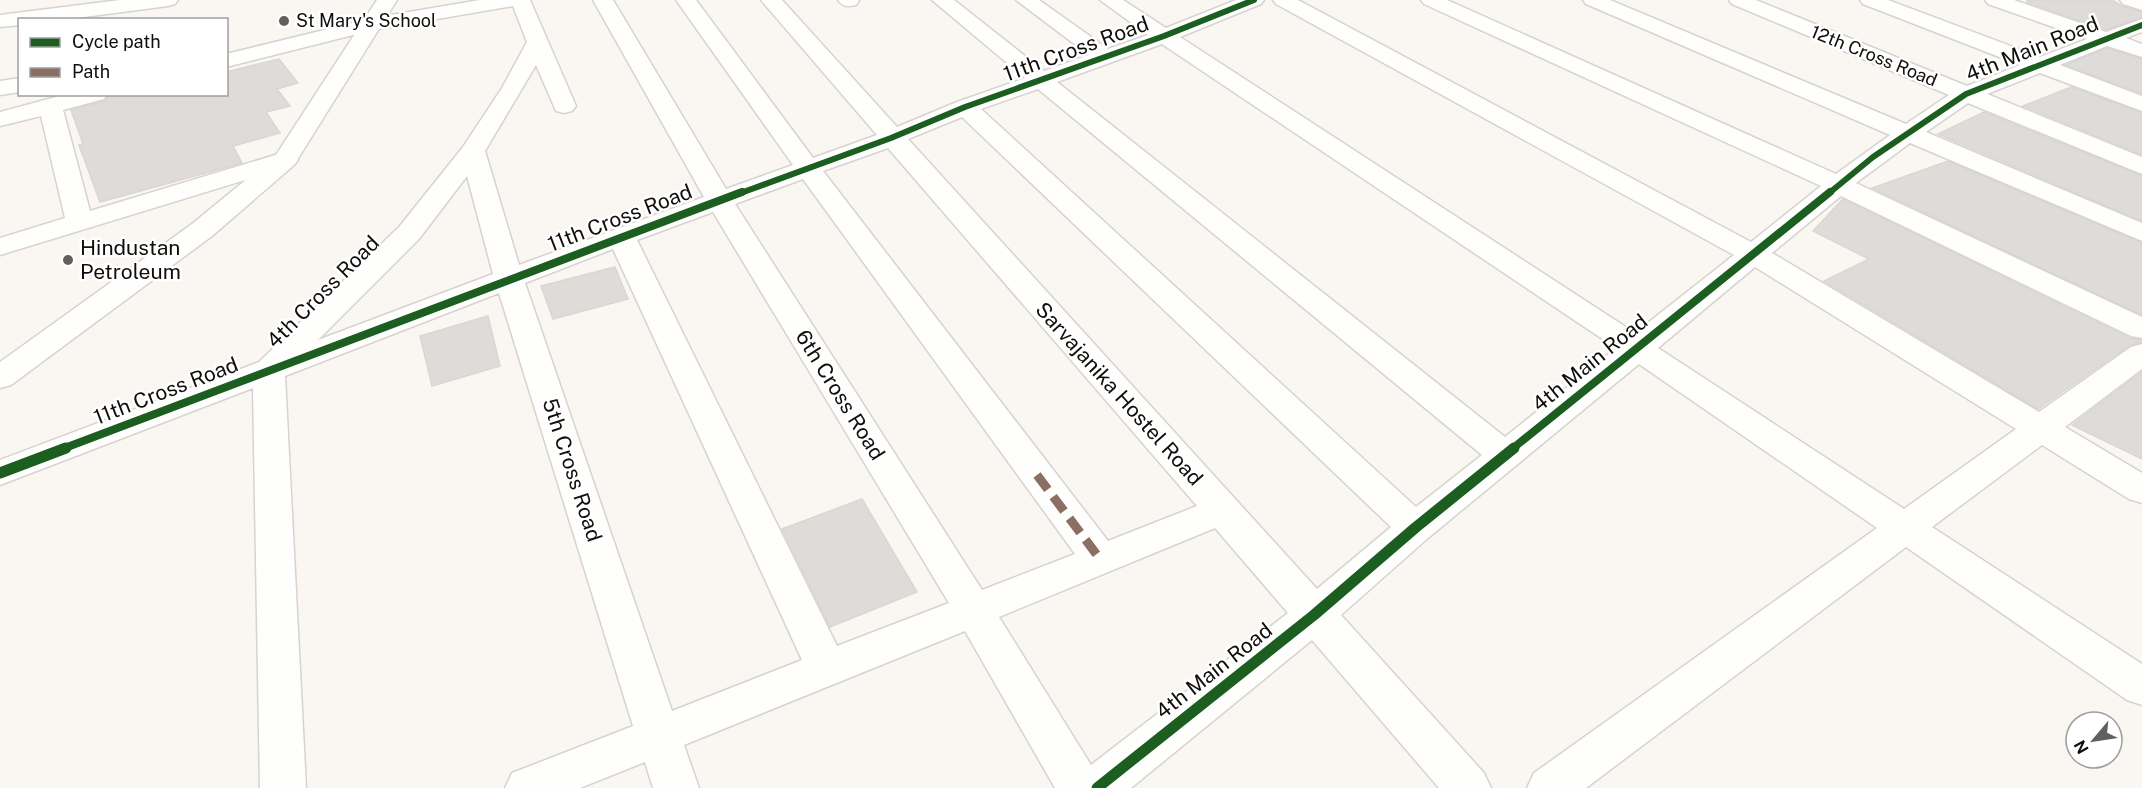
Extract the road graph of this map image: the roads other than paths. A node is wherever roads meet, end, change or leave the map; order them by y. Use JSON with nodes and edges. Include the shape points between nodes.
{"nodes":[{"id":1,"x":170,"y":0,"type":"edge"},
{"id":2,"x":387,"y":0,"type":"edge"},
{"id":3,"x":518,"y":0,"type":"edge"},
{"id":4,"x":603,"y":0,"type":"edge"},
{"id":5,"x":686,"y":0,"type":"edge"},
{"id":6,"x":771,"y":0,"type":"edge"},
{"id":7,"x":942,"y":0,"type":"edge"},
{"id":8,"x":1026,"y":0,"type":"edge"},
{"id":9,"x":1110,"y":0,"type":"edge"},
{"id":10,"x":1254,"y":0,"type":"edge"},
{"id":11,"x":1283,"y":0,"type":"edge"},
{"id":12,"x":1431,"y":0,"type":"edge"},
{"id":13,"x":1593,"y":0,"type":"edge"},
{"id":14,"x":1739,"y":0,"type":"edge"},
{"id":15,"x":1870,"y":0,"type":"edge"},
{"id":16,"x":1995,"y":0,"type":"edge"},
{"id":17,"x":2130,"y":0,"type":"edge"},
{"id":18,"x":2142,"y":4,"type":"edge"},
{"id":19,"x":24,"y":18,"type":"edge"},
{"id":20,"x":80,"y":18,"type":"edge"},
{"id":21,"x":18,"y":19,"type":"edge"},
{"id":22,"x":0,"y":21,"type":"edge"},
{"id":23,"x":373,"y":24,"type":"junction"},
{"id":24,"x":2142,"y":25,"type":"edge"},
{"id":25,"x":18,"y":29,"type":"edge"},
{"id":26,"x":0,"y":33,"type":"edge"},
{"id":27,"x":1164,"y":36,"type":"junction"},
{"id":28,"x":2108,"y":38,"type":"junction"},
{"id":29,"x":310,"y":39,"type":"junction"},
{"id":30,"x":537,"y":43,"type":"junction"},
{"id":31,"x":228,"y":44,"type":"edge"},
{"id":32,"x":2142,"y":51,"type":"edge"},
{"id":33,"x":1105,"y":57,"type":"junction"},
{"id":34,"x":228,"y":60,"type":"edge"},
{"id":35,"x":2042,"y":64,"type":"junction"},
{"id":36,"x":1042,"y":80,"type":"junction"},
{"id":37,"x":18,"y":85,"type":"edge"},
{"id":38,"x":0,"y":88,"type":"edge"},
{"id":39,"x":1966,"y":94,"type":"junction"},
{"id":40,"x":88,"y":96,"type":"edge"},
{"id":41,"x":2142,"y":104,"type":"edge"},
{"id":42,"x":50,"y":106,"type":"junction"},
{"id":43,"x":564,"y":106,"type":"dead end"},
{"id":44,"x":965,"y":107,"type":"junction"},
{"id":45,"x":0,"y":119,"type":"edge"},
{"id":46,"x":1908,"y":134,"type":"junction"},
{"id":47,"x":891,"y":138,"type":"junction"},
{"id":48,"x":473,"y":151,"type":"junction"},
{"id":49,"x":285,"y":160,"type":"junction"},
{"id":50,"x":2142,"y":166,"type":"edge"},
{"id":51,"x":807,"y":167,"type":"junction"},
{"id":52,"x":1839,"y":185,"type":"junction"},
{"id":53,"x":719,"y":200,"type":"junction"},
{"id":54,"x":80,"y":224,"type":"junction"},
{"id":55,"x":2142,"y":233,"type":"edge"},
{"id":56,"x":621,"y":236,"type":"junction"},
{"id":57,"x":0,"y":248,"type":"edge"},
{"id":58,"x":1753,"y":254,"type":"junction"},
{"id":59,"x":509,"y":280,"type":"junction"},
{"id":60,"x":76,"y":324,"type":"junction"},
{"id":61,"x":2142,"y":329,"type":"edge"},
{"id":62,"x":1637,"y":348,"type":"junction"},
{"id":63,"x":2142,"y":354,"type":"edge"},
{"id":64,"x":269,"y":371,"type":"junction"},
{"id":65,"x":0,"y":378,"type":"edge"},
{"id":66,"x":0,"y":402,"type":"edge"},
{"id":67,"x":2040,"y":428,"type":"junction"},
{"id":68,"x":1505,"y":455,"type":"junction"},
{"id":69,"x":0,"y":473,"type":"edge"},
{"id":70,"x":2142,"y":490,"type":"edge"},
{"id":71,"x":1222,"y":511,"type":"junction"},
{"id":72,"x":1904,"y":527,"type":"junction"},
{"id":73,"x":1415,"y":528,"type":"junction"},
{"id":74,"x":1100,"y":559,"type":"junction"},
{"id":75,"x":974,"y":610,"type":"junction"},
{"id":76,"x":1314,"y":615,"type":"junction"},
{"id":77,"x":827,"y":668,"type":"junction"},
{"id":78,"x":2142,"y":687,"type":"edge"},
{"id":79,"x":658,"y":736,"type":"junction"},
{"id":80,"x":283,"y":788,"type":"edge"},
{"id":81,"x":528,"y":788,"type":"edge"},
{"id":82,"x":676,"y":788,"type":"edge"},
{"id":83,"x":1080,"y":788,"type":"edge"},
{"id":84,"x":1096,"y":788,"type":"edge"},
{"id":85,"x":1468,"y":788,"type":"edge"},
{"id":86,"x":1550,"y":788,"type":"edge"}],
"edges":[{"from":1,"to":19,"type":"street"},
{"from":1,"to":20,"type":"street"},
{"from":2,"to":23,"type":"street"},
{"from":3,"to":23,"type":"street"},
{"from":3,"to":30,"type":"street"},
{"from":4,"to":53,"type":"street","name":"6th Cross Road"},
{"from":5,"to":51,"type":"street"},
{"from":6,"to":47,"type":"street","name":"Sarvajanika Hostel Road"},
{"from":7,"to":36,"type":"street"},
{"from":8,"to":33,"type":"street"},
{"from":9,"to":27,"type":"street"},
{"from":10,"to":27,"type":"street","name":"11th Cross Road"},
{"from":11,"to":58,"type":"street"},
{"from":12,"to":52,"type":"street"},
{"from":13,"to":46,"type":"street"},
{"from":14,"to":39,"type":"street","name":"12th Cross Road"},
{"from":15,"to":35,"type":"street"},
{"from":16,"to":28,"type":"street"},
{"from":17,"to":18,"type":"street"},
{"from":21,"to":22,"type":"street"},
{"from":23,"to":29,"type":"street"},
{"from":23,"to":49,"type":"street"},
{"from":24,"to":28,"type":"street","name":"4th Main Road"},
{"from":25,"to":26,"type":"street"},
{"from":27,"to":33,"type":"street","name":"11th Cross Road"},
{"from":27,"to":62,"type":"street"},
{"from":28,"to":32,"type":"street"},
{"from":28,"to":35,"type":"street","name":"4th Main Road"},
{"from":29,"to":31,"type":"street","via":[[266,36]]},
{"from":29,"to":34,"type":"street"},
{"from":30,"to":43,"type":"street"},
{"from":30,"to":48,"type":"street","name":"4th Cross Road"},
{"from":33,"to":36,"type":"street","name":"11th Cross Road"},
{"from":35,"to":39,"type":"street","name":"4th Main Road"},
{"from":35,"to":41,"type":"street"},
{"from":36,"to":44,"type":"street","name":"11th Cross Road"},
{"from":36,"to":68,"type":"street"},
{"from":37,"to":38,"type":"street"},
{"from":39,"to":46,"type":"street","name":"4th Main Road"},
{"from":39,"to":50,"type":"street","name":"12th Cross Road"},
{"from":40,"to":42,"type":"street"},
{"from":42,"to":45,"type":"street"},
{"from":42,"to":54,"type":"street"},
{"from":44,"to":47,"type":"street","name":"11th Cross Road"},
{"from":44,"to":73,"type":"street"},
{"from":46,"to":52,"type":"street","name":"4th Main Road"},
{"from":46,"to":55,"type":"street"},
{"from":47,"to":51,"type":"street","name":"11th Cross Road"},
{"from":47,"to":71,"type":"street","name":"Sarvajanika Hostel Road"},
{"from":48,"to":59,"type":"street","name":"5th Cross Road"},
{"from":48,"to":64,"type":"street","name":"4th Cross Road","via":[[409,233]]},
{"from":49,"to":54,"type":"street"},
{"from":49,"to":60,"type":"street","via":[[202,230]]},
{"from":51,"to":53,"type":"street","name":"11th Cross Road"},
{"from":51,"to":74,"type":"street"},
{"from":52,"to":58,"type":"street","name":"4th Main Road"},
{"from":52,"to":61,"type":"street"},
{"from":53,"to":56,"type":"street","name":"11th Cross Road"},
{"from":53,"to":75,"type":"street","name":"6th Cross Road"},
{"from":54,"to":57,"type":"street"},
{"from":56,"to":59,"type":"street","name":"11th Cross Road"},
{"from":56,"to":77,"type":"street"},
{"from":58,"to":62,"type":"street","name":"4th Main Road"},
{"from":58,"to":67,"type":"street"},
{"from":59,"to":64,"type":"street","name":"11th Cross Road"},
{"from":59,"to":79,"type":"street","name":"5th Cross Road"},
{"from":60,"to":65,"type":"street"},
{"from":60,"to":66,"type":"street","via":[[42,368]]},
{"from":62,"to":68,"type":"street","name":"4th Main Road"},
{"from":62,"to":72,"type":"street"},
{"from":63,"to":67,"type":"street"},
{"from":64,"to":69,"type":"street","name":"11th Cross Road"},
{"from":64,"to":80,"type":"street","name":"4th Cross Road"},
{"from":67,"to":70,"type":"street"},
{"from":67,"to":72,"type":"street"},
{"from":68,"to":73,"type":"street","name":"4th Main Road"},
{"from":71,"to":74,"type":"street"},
{"from":71,"to":76,"type":"street","name":"Sarvajanika Hostel Road"},
{"from":72,"to":78,"type":"street"},
{"from":72,"to":86,"type":"street"},
{"from":73,"to":76,"type":"street","name":"4th Main Road"},
{"from":74,"to":75,"type":"street"},
{"from":75,"to":77,"type":"street"},
{"from":75,"to":83,"type":"street","name":"6th Cross Road"},
{"from":76,"to":84,"type":"street","name":"4th Main Road"},
{"from":76,"to":85,"type":"street","name":"Sarvajanika Hostel Road"},
{"from":77,"to":79,"type":"street"},
{"from":79,"to":81,"type":"street"},
{"from":79,"to":82,"type":"street","name":"5th Cross Road"}]}
